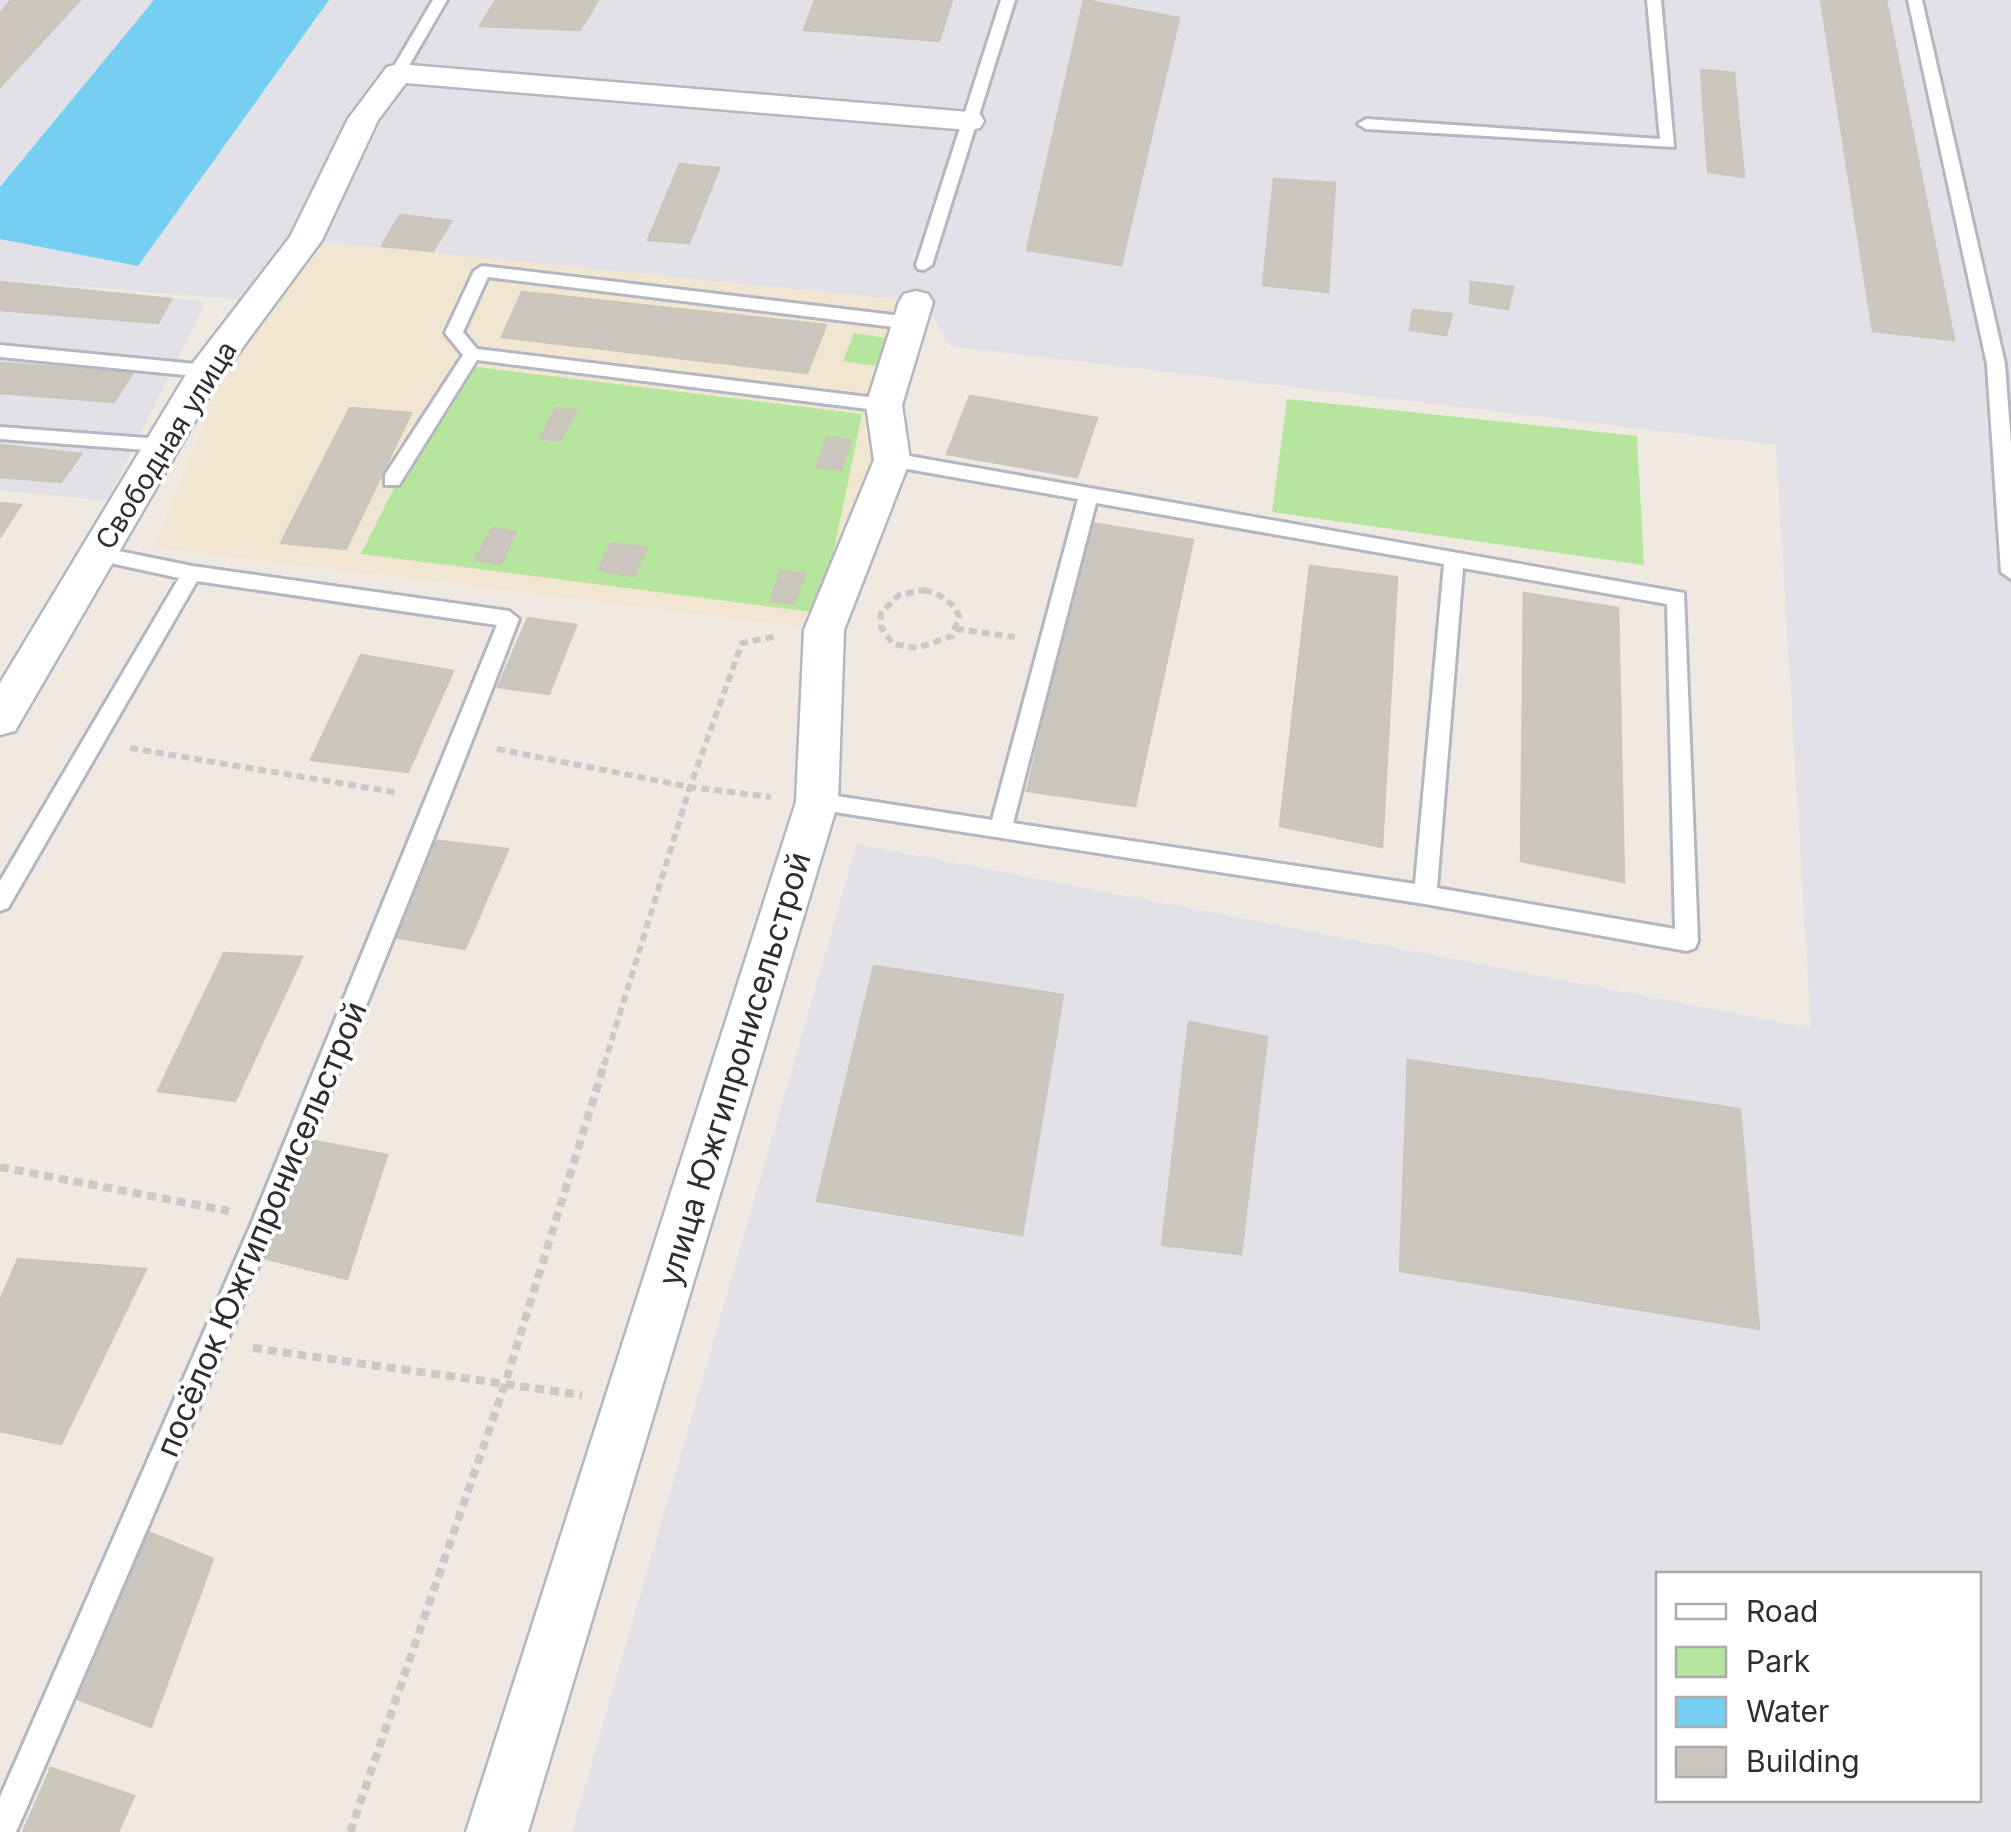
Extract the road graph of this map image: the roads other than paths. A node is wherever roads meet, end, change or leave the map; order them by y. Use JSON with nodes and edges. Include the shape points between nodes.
{"nodes":[{"id":1,"x":440,"y":0,"type":"edge"},
{"id":2,"x":1008,"y":0,"type":"edge"},
{"id":3,"x":1654,"y":0,"type":"edge"},
{"id":4,"x":1915,"y":0,"type":"edge"},
{"id":5,"x":398,"y":73,"type":"junction"},
{"id":6,"x":969,"y":122,"type":"junction"},
{"id":7,"x":1366,"y":124,"type":"dead end"},
{"id":8,"x":917,"y":297,"type":"junction"},
{"id":9,"x":0,"y":351,"type":"edge"},
{"id":10,"x":472,"y":354,"type":"junction"},
{"id":11,"x":206,"y":371,"type":"junction"},
{"id":12,"x":884,"y":405,"type":"junction"},
{"id":13,"x":0,"y":433,"type":"edge"},
{"id":14,"x":160,"y":445,"type":"junction"},
{"id":15,"x":892,"y":460,"type":"junction"},
{"id":16,"x":392,"y":480,"type":"dead end"},
{"id":17,"x":1088,"y":496,"type":"junction"},
{"id":18,"x":98,"y":554,"type":"junction"},
{"id":19,"x":1454,"y":559,"type":"junction"},
{"id":20,"x":2011,"y":572,"type":"edge"},
{"id":21,"x":192,"y":573,"type":"junction"},
{"id":22,"x":0,"y":718,"type":"edge"},
{"id":23,"x":817,"y":802,"type":"junction"},
{"id":24,"x":1001,"y":828,"type":"junction"},
{"id":25,"x":1425,"y":895,"type":"junction"},
{"id":26,"x":0,"y":900,"type":"edge"},
{"id":27,"x":0,"y":1832,"type":"edge"},
{"id":28,"x":497,"y":1832,"type":"edge"}],
"edges":[{"from":1,"to":5,"type":"lane"},
{"from":2,"to":6,"type":"lane"},
{"from":3,"to":7,"type":"lane","via":[[1668,144]]},
{"from":4,"to":20,"type":"lane","via":[[1996,364]]},
{"from":5,"to":6,"type":"street"},
{"from":5,"to":11,"type":"street","name":"Свободная улица","via":[[364,120],[306,240]]},
{"from":6,"to":8,"type":"lane"},
{"from":8,"to":10,"type":"lane","via":[[482,271],[454,333]]},
{"from":8,"to":12,"type":"street"},
{"from":9,"to":11,"type":"lane"},
{"from":10,"to":12,"type":"lane"},
{"from":10,"to":16,"type":"lane"},
{"from":11,"to":14,"type":"street","name":"Свободная улица"},
{"from":12,"to":15,"type":"street"},
{"from":13,"to":14,"type":"lane"},
{"from":14,"to":18,"type":"street","name":"Свободная улица"},
{"from":15,"to":17,"type":"lane"},
{"from":15,"to":23,"type":"street","name":"улица Южгипронисельстрой","via":[[824,630]]},
{"from":17,"to":19,"type":"lane"},
{"from":17,"to":24,"type":"lane"},
{"from":18,"to":21,"type":"lane"},
{"from":18,"to":22,"type":"street","name":"Свободная улица"},
{"from":19,"to":25,"type":"lane"},
{"from":19,"to":25,"type":"lane","via":[[1677,598],[1687,941]]},
{"from":21,"to":26,"type":"lane"},
{"from":21,"to":27,"type":"lane","name":"посёлок Южгипронисельстрой","via":[[509,619],[217,1342]]},
{"from":23,"to":24,"type":"lane"},
{"from":23,"to":28,"type":"street","name":"улица Южгипронисельстрой"},
{"from":24,"to":25,"type":"lane"}]}
